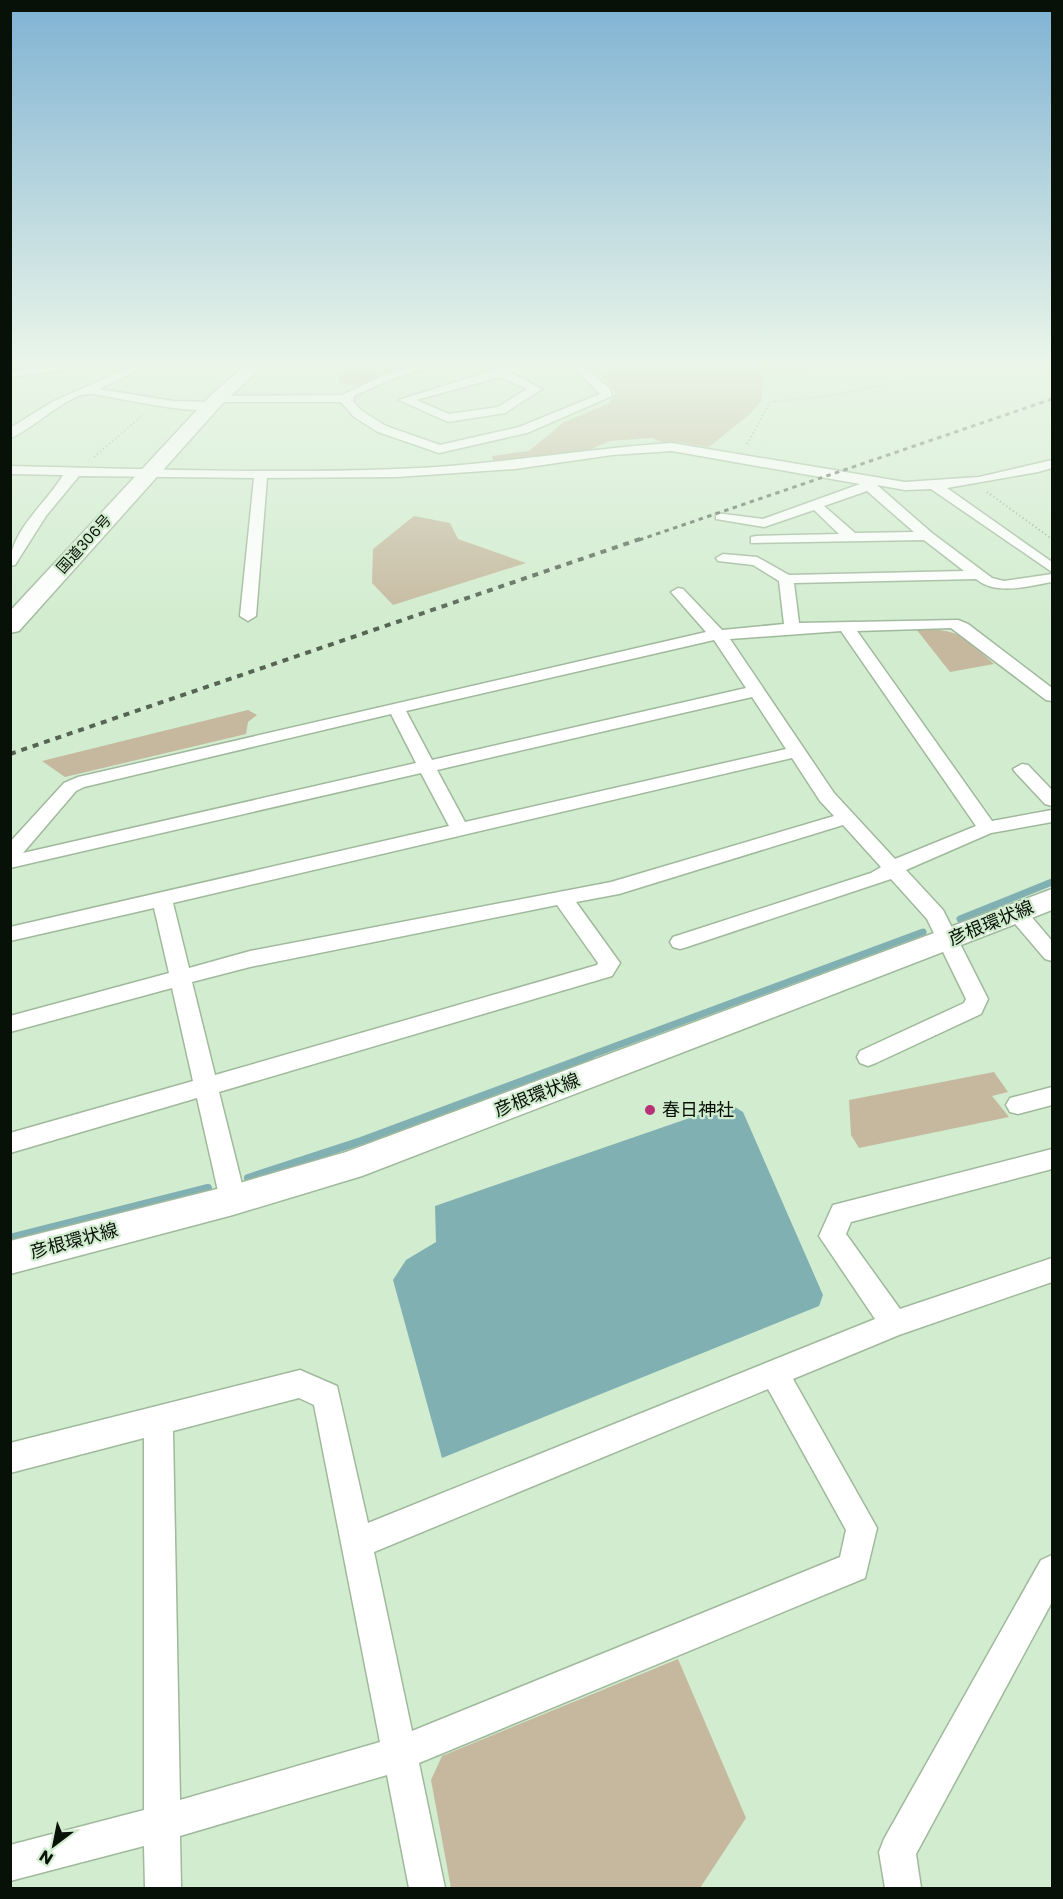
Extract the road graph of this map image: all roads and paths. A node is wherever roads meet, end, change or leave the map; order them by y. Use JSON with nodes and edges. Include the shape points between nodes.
{"nodes":[{"id":1,"x":102,"y":450,"type":"edge"},
{"id":2,"x":170,"y":450,"type":"edge"},
{"id":3,"x":439,"y":450,"type":"edge"},
{"id":4,"x":633,"y":450,"type":"edge"},
{"id":5,"x":688,"y":450,"type":"edge"},
{"id":6,"x":744,"y":450,"type":"edge"},
{"id":7,"x":740,"y":458,"type":"junction"},
{"id":8,"x":89,"y":461,"type":"dead end"},
{"id":9,"x":1049,"y":469,"type":"edge"},
{"id":10,"x":436,"y":471,"type":"junction"},
{"id":11,"x":76,"y":472,"type":"junction"},
{"id":12,"x":14,"y":473,"type":"edge"},
{"id":13,"x":147,"y":475,"type":"junction"},
{"id":14,"x":261,"y":476,"type":"junction"},
{"id":15,"x":865,"y":483,"type":"junction"},
{"id":16,"x":975,"y":483,"type":"junction"},
{"id":17,"x":935,"y":486,"type":"junction"},
{"id":18,"x":820,"y":509,"type":"dead end"},
{"id":19,"x":721,"y":516,"type":"dead end"},
{"id":20,"x":927,"y":536,"type":"junction"},
{"id":21,"x":852,"y":538,"type":"junction"},
{"id":22,"x":1053,"y":539,"type":"edge"},
{"id":23,"x":756,"y":540,"type":"dead end"},
{"id":24,"x":723,"y":558,"type":"dead end"},
{"id":25,"x":10,"y":562,"type":"edge"},
{"id":26,"x":1053,"y":568,"type":"edge"},
{"id":27,"x":978,"y":575,"type":"junction"},
{"id":28,"x":1053,"y":578,"type":"edge"},
{"id":29,"x":786,"y":579,"type":"junction"},
{"id":30,"x":678,"y":592,"type":"dead end"},
{"id":31,"x":248,"y":616,"type":"dead end"},
{"id":32,"x":845,"y":625,"type":"junction"},
{"id":33,"x":10,"y":626,"type":"edge"},
{"id":34,"x":792,"y":628,"type":"junction"},
{"id":35,"x":716,"y":635,"type":"junction"},
{"id":36,"x":756,"y":691,"type":"junction"},
{"id":37,"x":1053,"y":696,"type":"edge"},
{"id":38,"x":396,"y":708,"type":"junction"},
{"id":39,"x":796,"y":752,"type":"junction"},
{"id":40,"x":427,"y":767,"type":"junction"},
{"id":41,"x":1022,"y":769,"type":"dead end"},
{"id":42,"x":1053,"y":800,"type":"edge"},
{"id":43,"x":1053,"y":816,"type":"edge"},
{"id":44,"x":846,"y":819,"type":"junction"},
{"id":45,"x":987,"y":828,"type":"junction"},
{"id":46,"x":460,"y":830,"type":"junction"},
{"id":47,"x":10,"y":855,"type":"edge"},
{"id":48,"x":10,"y":862,"type":"edge"},
{"id":49,"x":894,"y":868,"type":"junction"},
{"id":50,"x":562,"y":897,"type":"junction"},
{"id":51,"x":1053,"y":898,"type":"edge"},
{"id":52,"x":162,"y":900,"type":"junction"},
{"id":53,"x":1017,"y":913,"type":"junction"},
{"id":54,"x":10,"y":934,"type":"edge"},
{"id":55,"x":950,"y":940,"type":"junction"},
{"id":56,"x":680,"y":942,"type":"dead end"},
{"id":57,"x":1053,"y":954,"type":"edge"},
{"id":58,"x":181,"y":977,"type":"junction"},
{"id":59,"x":10,"y":1024,"type":"edge"},
{"id":60,"x":868,"y":1057,"type":"dead end"},
{"id":61,"x":208,"y":1086,"type":"junction"},
{"id":62,"x":1053,"y":1096,"type":"edge"},
{"id":63,"x":1018,"y":1105,"type":"dead end"},
{"id":64,"x":10,"y":1143,"type":"edge"},
{"id":65,"x":1053,"y":1159,"type":"edge"},
{"id":66,"x":233,"y":1200,"type":"junction"},
{"id":67,"x":10,"y":1258,"type":"edge"},
{"id":68,"x":1053,"y":1270,"type":"edge"},
{"id":69,"x":894,"y":1324,"type":"junction"},
{"id":70,"x":774,"y":1372,"type":"junction"},
{"id":71,"x":158,"y":1420,"type":"junction"},
{"id":72,"x":10,"y":1458,"type":"edge"},
{"id":73,"x":356,"y":1544,"type":"junction"},
{"id":74,"x":1053,"y":1571,"type":"edge"},
{"id":75,"x":399,"y":1754,"type":"junction"},
{"id":76,"x":164,"y":1823,"type":"junction"},
{"id":77,"x":10,"y":1863,"type":"edge"},
{"id":78,"x":164,"y":1888,"type":"edge"},
{"id":79,"x":427,"y":1888,"type":"edge"},
{"id":80,"x":903,"y":1888,"type":"edge"}],
"edges":[{"from":1,"to":8,"type":"path"},
{"from":2,"to":13,"type":"highway","name":"国道306号"},
{"from":3,"to":10,"type":"street"},
{"from":4,"to":10,"type":"street"},
{"from":5,"to":7,"type":"street"},
{"from":6,"to":7,"type":"path"},
{"from":7,"to":15,"type":"street"},
{"from":9,"to":16,"type":"street"},
{"from":10,"to":14,"type":"street"},
{"from":11,"to":12,"type":"street"},
{"from":11,"to":13,"type":"street"},
{"from":11,"to":25,"type":"street","via":[[40,514]]},
{"from":13,"to":14,"type":"street"},
{"from":13,"to":33,"type":"highway","name":"国道306号"},
{"from":14,"to":31,"type":"street"},
{"from":15,"to":17,"type":"street"},
{"from":15,"to":19,"type":"street","via":[[764,523]]},
{"from":15,"to":20,"type":"street"},
{"from":16,"to":17,"type":"street"},
{"from":16,"to":22,"type":"path"},
{"from":17,"to":26,"type":"street"},
{"from":18,"to":21,"type":"street"},
{"from":20,"to":21,"type":"street"},
{"from":20,"to":27,"type":"street"},
{"from":21,"to":23,"type":"street"},
{"from":24,"to":29,"type":"street","via":[[757,561]]},
{"from":27,"to":28,"type":"street","via":[[1004,585]]},
{"from":27,"to":29,"type":"street"},
{"from":29,"to":34,"type":"street"},
{"from":30,"to":35,"type":"street"},
{"from":32,"to":34,"type":"street"},
{"from":32,"to":37,"type":"street","via":[[953,623]]},
{"from":32,"to":45,"type":"street"},
{"from":34,"to":35,"type":"street"},
{"from":35,"to":36,"type":"street"},
{"from":35,"to":38,"type":"street"},
{"from":36,"to":39,"type":"street"},
{"from":36,"to":40,"type":"street"},
{"from":38,"to":40,"type":"street"},
{"from":38,"to":47,"type":"street","via":[[78,783],[70,787]]},
{"from":39,"to":44,"type":"street"},
{"from":39,"to":46,"type":"street"},
{"from":40,"to":46,"type":"street"},
{"from":40,"to":48,"type":"street"},
{"from":41,"to":42,"type":"street"},
{"from":43,"to":45,"type":"street"},
{"from":44,"to":49,"type":"street"},
{"from":44,"to":50,"type":"street","via":[[612,889]]},
{"from":45,"to":49,"type":"street"},
{"from":46,"to":52,"type":"street"},
{"from":49,"to":55,"type":"street","via":[[936,915]]},
{"from":49,"to":56,"type":"street","via":[[879,878]]},
{"from":50,"to":58,"type":"street","via":[[250,959]]},
{"from":50,"to":61,"type":"street","via":[[609,963],[604,971]]},
{"from":51,"to":53,"type":"main road","name":"彦根環状線"},
{"from":52,"to":54,"type":"street"},
{"from":52,"to":58,"type":"street"},
{"from":53,"to":55,"type":"main road","name":"彦根環状線"},
{"from":53,"to":57,"type":"street"},
{"from":55,"to":60,"type":"street","via":[[977,999],[973,1008]]},
{"from":55,"to":66,"type":"main road","name":"彦根環状線","via":[[350,1166]]},
{"from":58,"to":59,"type":"street"},
{"from":58,"to":61,"type":"street"},
{"from":61,"to":64,"type":"street"},
{"from":61,"to":66,"type":"street"},
{"from":62,"to":63,"type":"street"},
{"from":65,"to":69,"type":"street","via":[[842,1213],[832,1236]]},
{"from":66,"to":67,"type":"main road","name":"彦根環状線"},
{"from":68,"to":69,"type":"street"},
{"from":69,"to":70,"type":"street"},
{"from":70,"to":73,"type":"street"},
{"from":70,"to":75,"type":"street","via":[[862,1528],[854,1567]]},
{"from":71,"to":72,"type":"street"},
{"from":71,"to":73,"type":"street","via":[[300,1384],[327,1396]]},
{"from":71,"to":76,"type":"street"},
{"from":73,"to":75,"type":"street"},
{"from":74,"to":80,"type":"street","via":[[897,1852]]},
{"from":75,"to":76,"type":"street"},
{"from":75,"to":79,"type":"street"},
{"from":76,"to":77,"type":"street"},
{"from":76,"to":78,"type":"street"}]}
